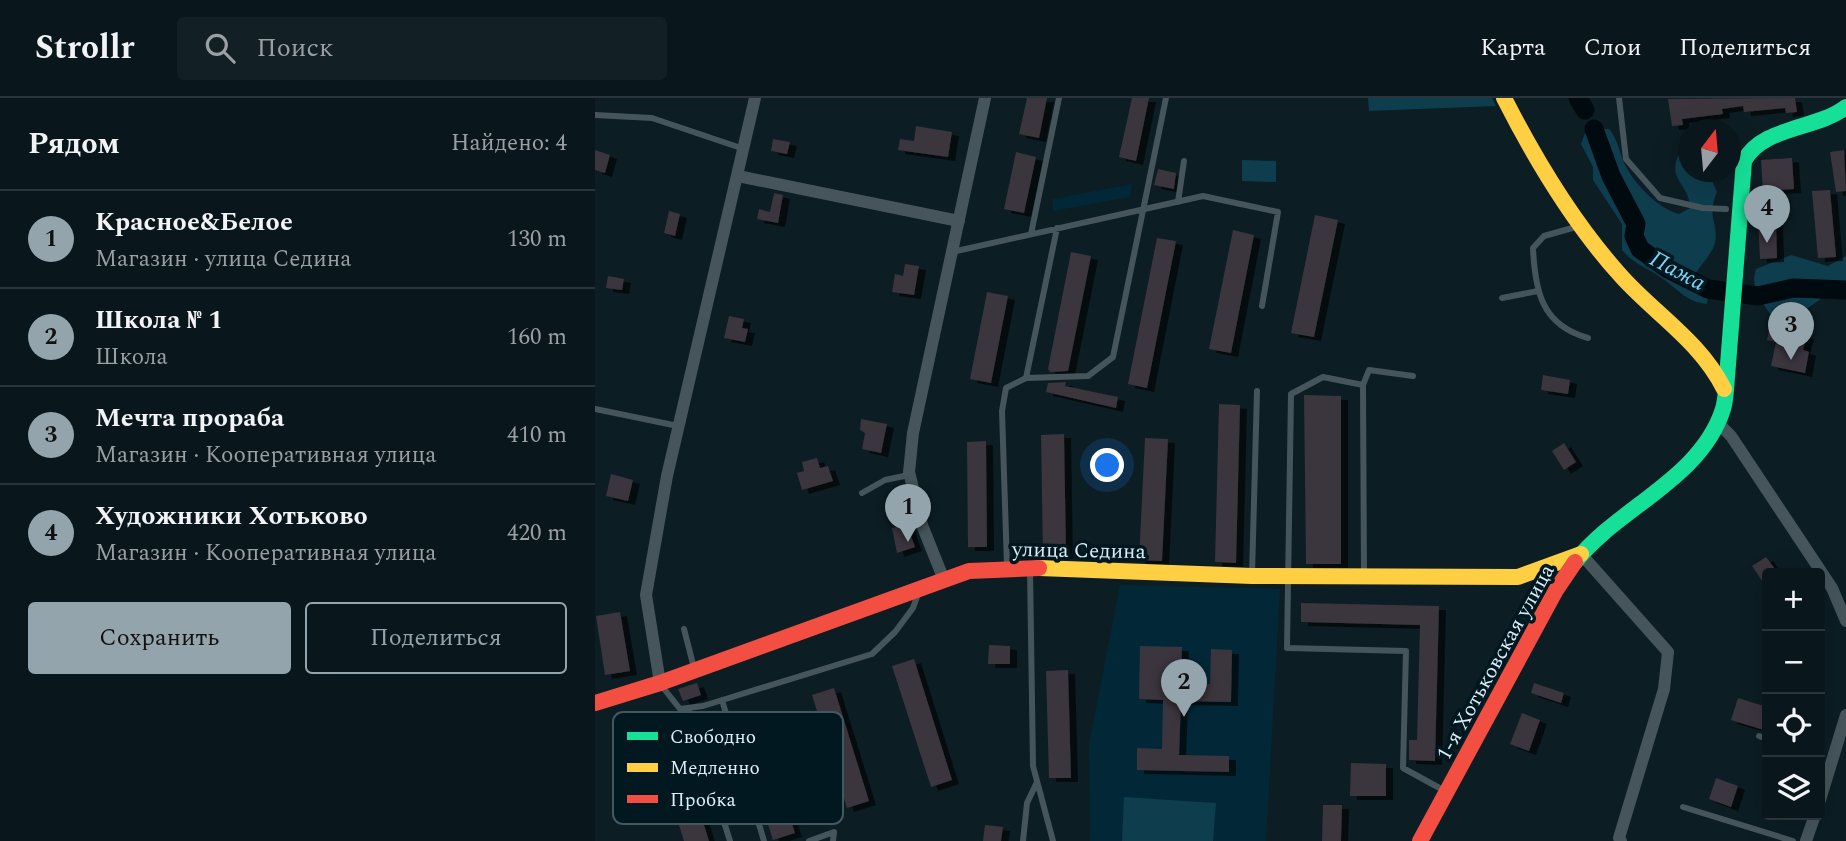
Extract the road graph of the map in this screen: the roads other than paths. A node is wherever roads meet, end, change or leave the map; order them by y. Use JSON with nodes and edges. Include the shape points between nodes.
{"nodes":[{"id":1,"x":755,"y":98,"type":"edge"},
{"id":2,"x":985,"y":98,"type":"edge"},
{"id":3,"x":1059,"y":98,"type":"edge"},
{"id":4,"x":1166,"y":98,"type":"edge"},
{"id":5,"x":1504,"y":98,"type":"edge"},
{"id":6,"x":1619,"y":98,"type":"edge"},
{"id":7,"x":595,"y":115,"type":"edge"},
{"id":8,"x":1842,"y":116,"type":"edge"},
{"id":9,"x":744,"y":149,"type":"junction"},
{"id":10,"x":1184,"y":161,"type":"dead end"},
{"id":11,"x":738,"y":176,"type":"junction"},
{"id":12,"x":1178,"y":202,"type":"junction"},
{"id":13,"x":1726,"y":209,"type":"dead end"},
{"id":14,"x":1142,"y":210,"type":"junction"},
{"id":15,"x":959,"y":220,"type":"junction"},
{"id":16,"x":1581,"y":225,"type":"junction"},
{"id":17,"x":1057,"y":229,"type":"junction"},
{"id":18,"x":1031,"y":234,"type":"junction"},
{"id":19,"x":952,"y":252,"type":"junction"},
{"id":20,"x":1538,"y":292,"type":"junction"},
{"id":21,"x":1501,"y":299,"type":"dead end"},
{"id":22,"x":1262,"y":306,"type":"dead end"},
{"id":23,"x":1735,"y":313,"type":"junction"},
{"id":24,"x":1588,"y":338,"type":"dead end"},
{"id":25,"x":1694,"y":348,"type":"junction"},
{"id":26,"x":1413,"y":376,"type":"dead end"},
{"id":27,"x":1026,"y":378,"type":"junction"},
{"id":28,"x":1363,"y":385,"type":"junction"},
{"id":29,"x":1724,"y":390,"type":"junction"},
{"id":30,"x":1257,"y":391,"type":"dead end"},
{"id":31,"x":595,"y":409,"type":"edge"},
{"id":32,"x":1718,"y":423,"type":"junction"},
{"id":33,"x":680,"y":426,"type":"junction"},
{"id":34,"x":909,"y":475,"type":"junction"},
{"id":35,"x":862,"y":493,"type":"dead end"},
{"id":36,"x":920,"y":515,"type":"junction"},
{"id":37,"x":897,"y":523,"type":"dead end"},
{"id":38,"x":1581,"y":554,"type":"junction"},
{"id":39,"x":1030,"y":568,"type":"junction"},
{"id":40,"x":1007,"y":569,"type":"junction"},
{"id":41,"x":1252,"y":576,"type":"junction"},
{"id":42,"x":1288,"y":577,"type":"junction"},
{"id":43,"x":1364,"y":577,"type":"junction"},
{"id":44,"x":944,"y":580,"type":"junction"},
{"id":45,"x":920,"y":589,"type":"junction"},
{"id":46,"x":1846,"y":621,"type":"edge"},
{"id":47,"x":684,"y":629,"type":"dead end"},
{"id":48,"x":694,"y":670,"type":"junction"},
{"id":49,"x":660,"y":683,"type":"junction"},
{"id":50,"x":722,"y":700,"type":"junction"},
{"id":51,"x":595,"y":703,"type":"edge"},
{"id":52,"x":688,"y":708,"type":"junction"},
{"id":53,"x":689,"y":712,"type":"edge"},
{"id":54,"x":726,"y":712,"type":"edge"},
{"id":55,"x":1846,"y":715,"type":"edge"},
{"id":56,"x":1759,"y":736,"type":"dead end"},
{"id":57,"x":1762,"y":737,"type":"edge"},
{"id":58,"x":1826,"y":759,"type":"edge"},
{"id":59,"x":1037,"y":782,"type":"junction"},
{"id":60,"x":1447,"y":792,"type":"junction"},
{"id":61,"x":1683,"y":807,"type":"dead end"},
{"id":62,"x":1813,"y":820,"type":"edge"},
{"id":63,"x":725,"y":824,"type":"edge"},
{"id":64,"x":759,"y":824,"type":"edge"},
{"id":65,"x":1618,"y":840,"type":"edge"},
{"id":66,"x":730,"y":841,"type":"edge"},
{"id":67,"x":764,"y":841,"type":"edge"},
{"id":68,"x":809,"y":841,"type":"edge"},
{"id":69,"x":833,"y":841,"type":"edge"},
{"id":70,"x":1023,"y":841,"type":"edge"},
{"id":71,"x":1053,"y":841,"type":"edge"},
{"id":72,"x":1420,"y":841,"type":"edge"},
{"id":73,"x":1793,"y":841,"type":"edge"},
{"id":74,"x":1806,"y":841,"type":"edge"}],
"edges":[{"from":1,"to":9,"type":"street"},
{"from":2,"to":15,"type":"street"},
{"from":3,"to":18,"type":"lane"},
{"from":4,"to":14,"type":"lane"},
{"from":5,"to":16,"type":"main road"},
{"from":6,"to":13,"type":"lane","via":[[1626,159],[1660,198]]},
{"from":7,"to":9,"type":"lane","via":[[652,118]]},
{"from":8,"to":23,"type":"main road","name":"1-я Хотьковская улица","via":[[1758,140],[1749,148],[1734,265]]},
{"from":9,"to":11,"type":"street"},
{"from":10,"to":12,"type":"lane"},
{"from":11,"to":15,"type":"street"},
{"from":11,"to":33,"type":"street"},
{"from":12,"to":14,"type":"lane"},
{"from":12,"to":22,"type":"lane","via":[[1203,197],[1278,212]]},
{"from":14,"to":17,"type":"lane"},
{"from":14,"to":27,"type":"lane","via":[[1113,357],[1088,376]]},
{"from":15,"to":19,"type":"street"},
{"from":16,"to":20,"type":"lane","via":[[1544,236],[1533,248]]},
{"from":16,"to":25,"type":"main road","via":[[1622,277]]},
{"from":17,"to":18,"type":"lane"},
{"from":17,"to":27,"type":"lane"},
{"from":18,"to":19,"type":"lane"},
{"from":19,"to":34,"type":"street","via":[[913,433]]},
{"from":20,"to":21,"type":"lane"},
{"from":20,"to":24,"type":"lane","via":[[1551,318],[1568,332]]},
{"from":23,"to":25,"type":"main road","via":[[1713,344]]},
{"from":23,"to":29,"type":"main road","name":"1-я Хотьковская улица"},
{"from":25,"to":29,"type":"main road","via":[[1717,374]]},
{"from":26,"to":28,"type":"lane","via":[[1369,370]]},
{"from":27,"to":40,"type":"lane","via":[[1006,388],[1002,411]]},
{"from":28,"to":42,"type":"lane","via":[[1323,377],[1291,394]]},
{"from":28,"to":43,"type":"lane"},
{"from":29,"to":32,"type":"main road","name":"1-я Хотьковская улица"},
{"from":30,"to":41,"type":"lane"},
{"from":31,"to":33,"type":"lane"},
{"from":32,"to":38,"type":"main road","name":"1-я Хотьковская улица","via":[[1691,457]]},
{"from":32,"to":46,"type":"street","via":[[1832,588]]},
{"from":33,"to":49,"type":"street","via":[[646,595]]},
{"from":34,"to":35,"type":"lane","via":[[885,480]]},
{"from":34,"to":36,"type":"street"},
{"from":36,"to":37,"type":"lane"},
{"from":36,"to":44,"type":"street"},
{"from":38,"to":43,"type":"main road","name":"улица Седина","via":[[1518,577]]},
{"from":38,"to":60,"type":"main road","name":"1-я Хотьковская улица","via":[[1556,590]]},
{"from":38,"to":65,"type":"street","via":[[1668,652],[1664,689]]},
{"from":39,"to":40,"type":"main road","name":"улица Седина"},
{"from":39,"to":41,"type":"main road","name":"улица Седина"},
{"from":39,"to":59,"type":"lane","via":[[1029,666]]},
{"from":40,"to":44,"type":"main road","name":"улица Седина","via":[[969,571]]},
{"from":41,"to":42,"type":"main road","name":"улица Седина"},
{"from":42,"to":43,"type":"main road","name":"улица Седина"},
{"from":42,"to":60,"type":"lane","via":[[1287,649],[1406,651],[1403,768]]},
{"from":44,"to":45,"type":"main road","name":"улица Седина"},
{"from":45,"to":48,"type":"main road","name":"улица Седина"},
{"from":45,"to":50,"type":"lane","via":[[913,608],[872,654]]},
{"from":47,"to":48,"type":"lane"},
{"from":48,"to":49,"type":"main road","name":"улица Седина"},
{"from":49,"to":51,"type":"main road","name":"улица Седина"},
{"from":49,"to":52,"type":"lane","via":[[680,709]]},
{"from":50,"to":52,"type":"lane"},
{"from":50,"to":54,"type":"lane"},
{"from":52,"to":53,"type":"lane"},
{"from":55,"to":58,"type":"street"},
{"from":56,"to":57,"type":"lane"},
{"from":59,"to":70,"type":"lane","via":[[1027,803]]},
{"from":59,"to":71,"type":"lane"},
{"from":60,"to":72,"type":"main road","name":"1-я Хотьковская улица"},
{"from":61,"to":73,"type":"lane"},
{"from":62,"to":74,"type":"street"},
{"from":63,"to":66,"type":"lane"},
{"from":64,"to":67,"type":"lane"},
{"from":68,"to":69,"type":"lane","via":[[834,832]]}]}
